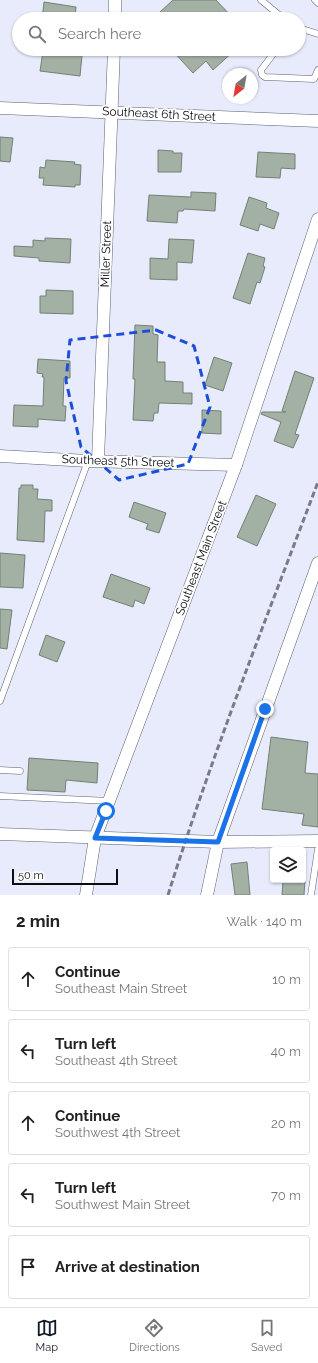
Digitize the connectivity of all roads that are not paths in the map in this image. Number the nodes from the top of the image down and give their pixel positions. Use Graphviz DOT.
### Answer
graph roads {
  1 [pos="115,0"];
  2 [pos="261,0"];
  3 [pos="315,0"];
  4 [pos="318,3"];
  5 [pos="115,12"];
  6 [pos="276,12"];
  7 [pos="306,30"];
  8 [pos="318,34"];
  9 [pos="114,56"];
  10 [pos="272,56"];
  11 [pos="318,70"];
  12 [pos="0,108"];
  13 [pos="112,112"];
  14 [pos="318,121"];
  15 [pos="318,220"];
  16 [pos="0,456"];
  17 [pos="93,460"];
  18 [pos="236,465"];
  19 [pos="318,563"];
  20 [pos="0,701"];
  21 [pos="0,770"];
  22 [pos="20,771"];
  23 [pos="0,796"];
  24 [pos="110,800"];
  25 [pos="0,834"];
  26 [pos="95,838"];
  27 [pos="318,841"];
  28 [pos="218,842"];
  29 [pos="318,849"];
  30 [pos="86,895"];
  31 [pos="207,895"];
  32 [pos="311,895"];
  1 -- 5 [label="street"];
  2 -- 6 [label="lane"];
  3 -- 4 [label="lane"];
  7 -- 8 [label="lane"];
  9 -- 13 [label="street, Miller Street"];
  10 -- 11 [label="lane"];
  12 -- 13 [label="street, Southeast 6th Street"];
  13 -- 14 [label="street, Southeast 6th Street"];
  13 -- 17 [label="street, Miller Street"];
  15 -- 18 [label="street, Southeast Main Street"];
  16 -- 17 [label="street, Southeast 5th Street"];
  17 -- 18 [label="street, Southeast 5th Street"];
  17 -- 20 [label="lane"];
  18 -- 24 [label="street, Southeast Main Street"];
  19 -- 28 [label="street"];
  21 -- 22 [label="lane"];
  23 -- 24 [label="lane"];
  24 -- 26 [label="street, Southeast Main Street"];
  25 -- 26 [label="street"];
  26 -- 28 [label="street"];
  26 -- 30 [label="street, Southeast Main Street"];
  27 -- 28 [label="street"];
  28 -- 31 [label="street"];
  29 -- 32 [label="lane"];
}
